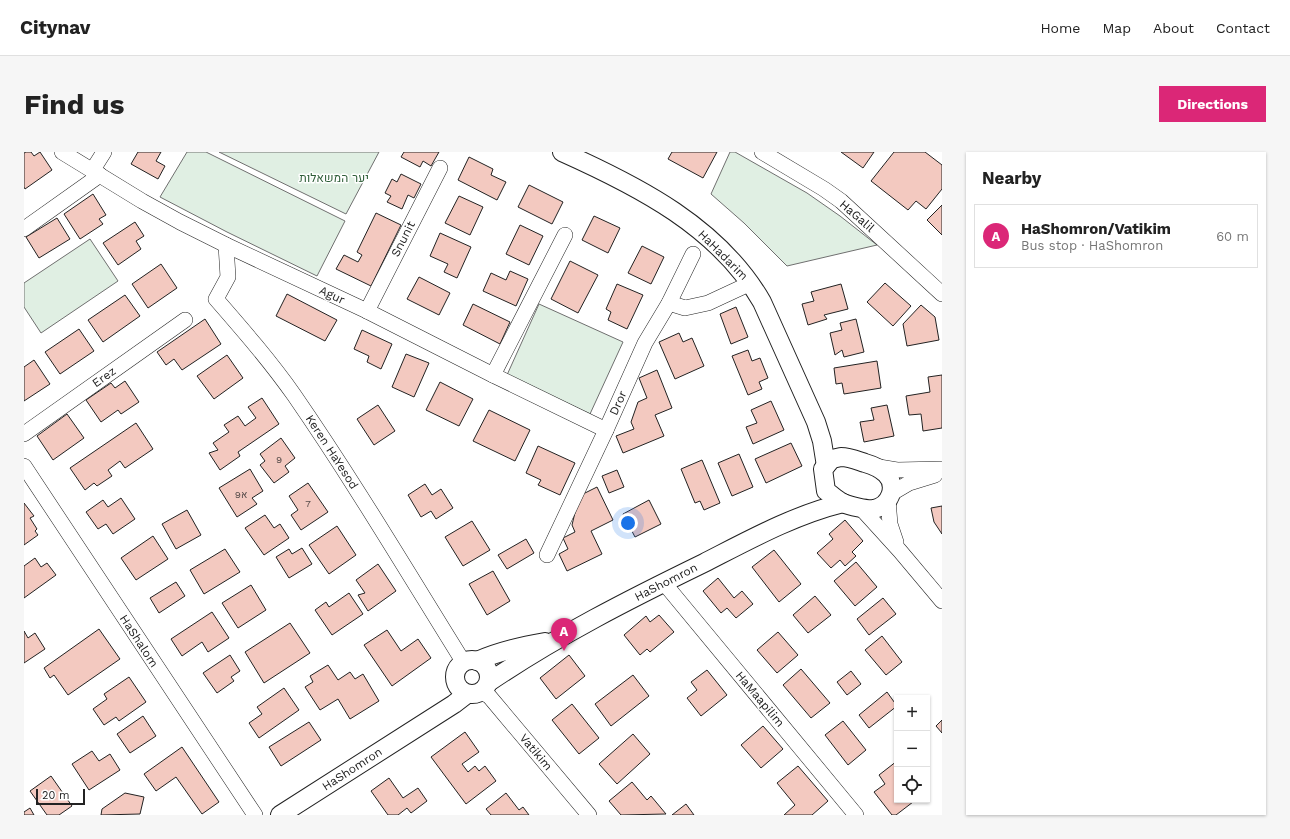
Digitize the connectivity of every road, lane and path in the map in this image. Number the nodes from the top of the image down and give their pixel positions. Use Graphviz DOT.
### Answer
graph roads {
  1 [pos="62,152"];
  2 [pos="104,152"];
  3 [pos="562,152"];
  4 [pos="762,152"];
  5 [pos="440,168"];
  6 [pos="96,173"];
  7 [pos="24,229"];
  8 [pos="565,235"];
  9 [pos="226,245"];
  10 [pos="693,254"];
  11 [pos="750,283"];
  12 [pos="942,294"];
  13 [pos="669,303"];
  14 [pos="367,311"];
  15 [pos="185,320"];
  16 [pos="493,375"];
  17 [pos="816,422"];
  18 [pos="606,430"];
  19 [pos="24,434"];
  20 [pos="852,458"];
  21 [pos="24,466"];
  22 [pos="826,466"];
  23 [pos="873,466"];
  24 [pos="942,469"];
  25 [pos="942,474"];
  26 [pos="826,490"];
  27 [pos="890,496"];
  28 [pos="843,503"];
  29 [pos="860,507"];
  30 [pos="779,526"];
  31 [pos="900,551"];
  32 [pos="548,555"];
  33 [pos="664,583"];
  34 [pos="942,601"];
  35 [pos="554,641"];
  36 [pos="470,662"];
  37 [pos="473,688"];
  38 [pos="255,815"];
  39 [pos="280,815"];
  40 [pos="589,815"];
  41 [pos="856,815"];
  1 -- 6 [label="street, Agur"];
  2 -- 6 [label="street"];
  3 -- 11 [label="street, HaHadarim"];
  4 -- 12 [label="street, HaGalil"];
  5 -- 14 [label="street, Snunit"];
  6 -- 7 [label="street"];
  6 -- 9 [label="street, Agur"];
  8 -- 16 [label="street"];
  9 -- 14 [label="street, Agur"];
  9 -- 36 [label="street, Keren HaYesod"];
  10 -- 13 [label="street, Dror"];
  11 -- 13 [label="street"];
  11 -- 17 [label="street, HaHadarim"];
  13 -- 18 [label="street, Dror"];
  14 -- 16 [label="street, Agur"];
  15 -- 19 [label="street, Erez"];
  16 -- 18 [label="street, Agur"];
  17 -- 20 [label="street, HaHadarim"];
  17 -- 22 [label="street, HaHadarim"];
  18 -- 32 [label="street, Dror"];
  20 -- 22 [label="street"];
  20 -- 23 [label="street"];
  21 -- 38 [label="street, HaShalom"];
  22 -- 26 [label="street"];
  23 -- 24 [label="street"];
  23 -- 27 [label="street"];
  25 -- 27 [label="street"];
  26 -- 28 [label="street"];
  26 -- 30 [label="street, HaShomron"];
  27 -- 29 [label="street"];
  27 -- 31 [label="street"];
  28 -- 29 [label="street"];
  28 -- 30 [label="street, HaShomron"];
  29 -- 31 [label="street"];
  30 -- 33 [label="street, HaShomron"];
  31 -- 34 [label="street"];
  33 -- 35 [label="street, HaShomron"];
  33 -- 41 [label="street, HaMaapilim"];
  35 -- 36 [label="street, HaShomron"];
  35 -- 37 [label="street, HaShomron"];
  36 -- 37 [label="street"];
  36 -- 37 [label="street"];
  37 -- 39 [label="street, HaShomron"];
  37 -- 40 [label="street, Vatikim"];
}
